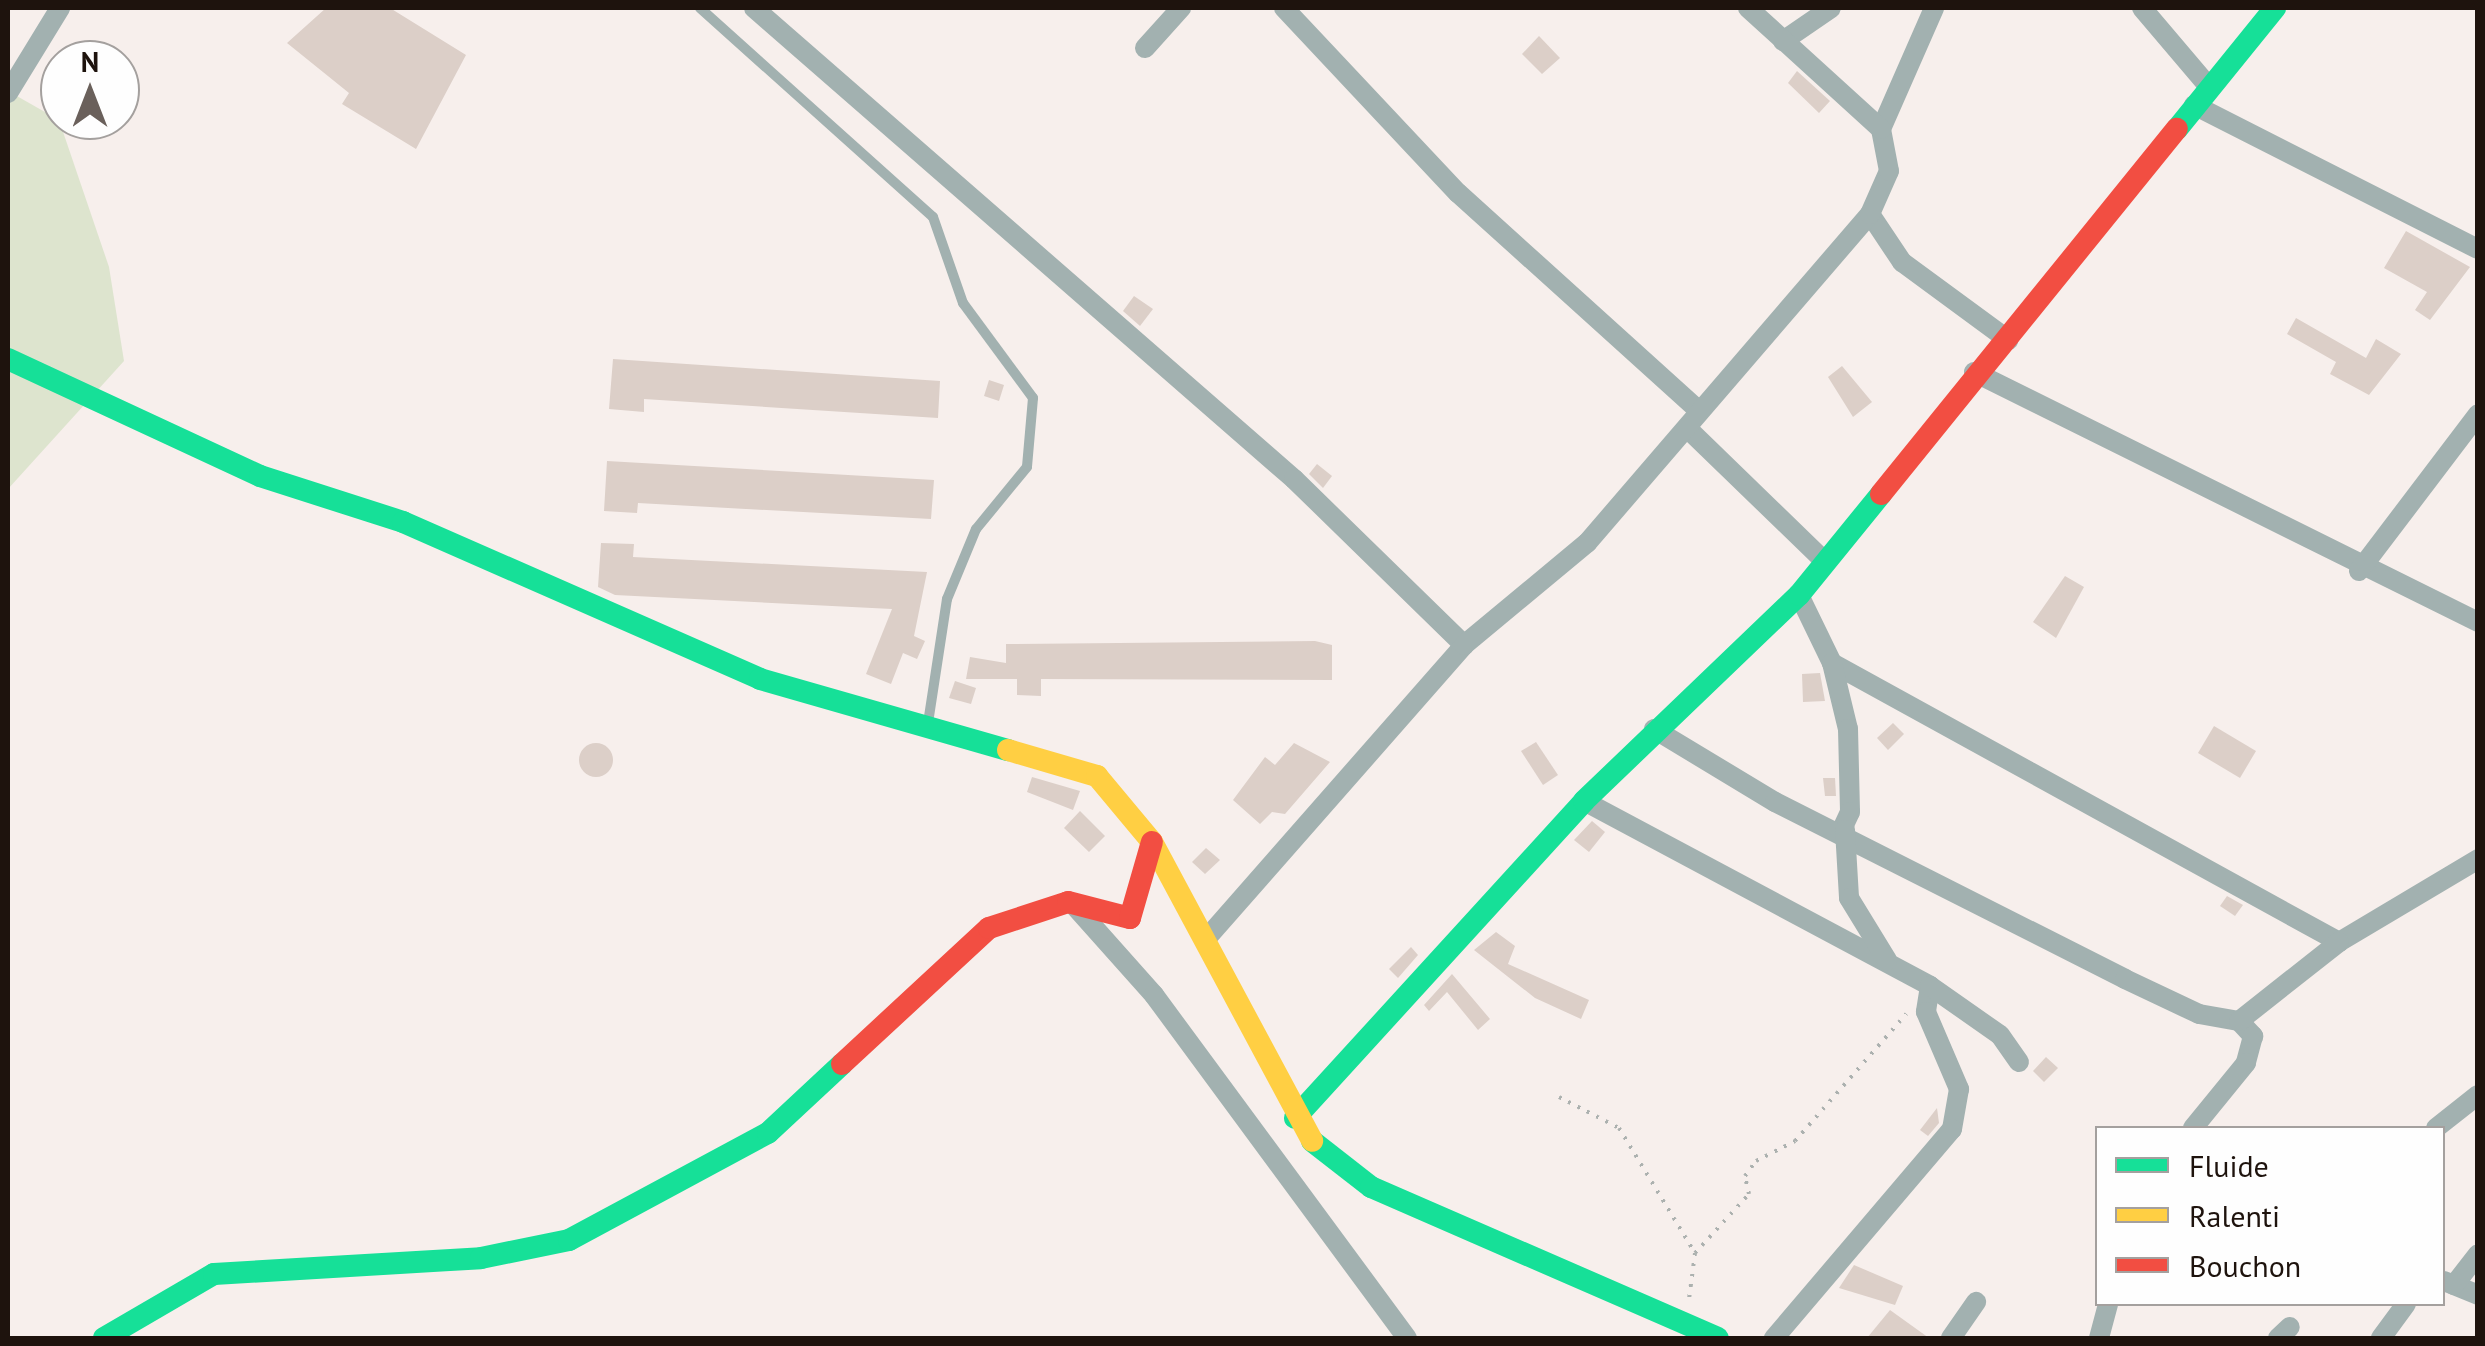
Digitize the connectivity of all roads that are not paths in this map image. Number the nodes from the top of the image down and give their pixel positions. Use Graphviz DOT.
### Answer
graph roads {
  1 [pos="60,8"];
  2 [pos="700,8"];
  3 [pos="754,8"];
  4 [pos="1181,8"];
  5 [pos="1284,8"];
  6 [pos="1748,8"];
  7 [pos="1831,8"];
  8 [pos="1934,8"];
  9 [pos="2142,8"];
  10 [pos="2275,8"];
  11 [pos="1783,40"];
  12 [pos="1145,48"];
  13 [pos="8,93"];
  14 [pos="2201,96"];
  15 [pos="1881,130"];
  16 [pos="1870,214"];
  17 [pos="2478,250"];
  18 [pos="2008,340"];
  19 [pos="8,359"];
  20 [pos="1974,372"];
  21 [pos="2478,414"];
  22 [pos="1693,419"];
  23 [pos="1821,558"];
  24 [pos="2359,570"];
  25 [pos="1799,595"];
  26 [pos="2478,622"];
  27 [pos="1464,645"];
  28 [pos="1832,662"];
  29 [pos="928,728"];
  30 [pos="1654,729"];
  31 [pos="1584,801"];
  32 [pos="1843,830"];
  33 [pos="1152,842"];
  34 [pos="2478,859"];
  35 [pos="1073,904"];
  36 [pos="1206,939"];
  37 [pos="2339,942"];
  38 [pos="1887,960"];
  39 [pos="1930,986"];
  40 [pos="2239,1021"];
  41 [pos="2019,1062"];
  42 [pos="2478,1095"];
  43 [pos="1295,1118"];
  44 [pos="2195,1126"];
  45 [pos="2439,1126"];
  46 [pos="2478,1254"];
  47 [pos="2448,1283"];
  48 [pos="2478,1296"];
  49 [pos="1976,1302"];
  50 [pos="2107,1306"];
  51 [pos="2405,1306"];
  52 [pos="1702,1334"];
  53 [pos="104,1338"];
  54 [pos="1406,1338"];
  55 [pos="1774,1338"];
  56 [pos="1951,1338"];
  57 [pos="2099,1338"];
  58 [pos="2381,1338"];
  1 -- 13 [label="street"];
  2 -- 29 [label="lane"];
  3 -- 27 [label="street"];
  4 -- 12 [label="street"];
  5 -- 22 [label="street"];
  6 -- 11 [label="street"];
  7 -- 11 [label="street"];
  8 -- 15 [label="street"];
  9 -- 14 [label="street"];
  10 -- 14 [label="street"];
  11 -- 15 [label="street"];
  14 -- 17 [label="street"];
  14 -- 18 [label="street"];
  15 -- 16 [label="street"];
  16 -- 18 [label="street"];
  16 -- 22 [label="street"];
  18 -- 20 [label="street"];
  19 -- 29 [label="street"];
  20 -- 23 [label="street"];
  20 -- 24 [label="street"];
  21 -- 24 [label="street"];
  22 -- 23 [label="street"];
  22 -- 27 [label="street"];
  23 -- 25 [label="street"];
  24 -- 26 [label="street"];
  25 -- 28 [label="street"];
  25 -- 30 [label="street"];
  27 -- 36 [label="street"];
  28 -- 32 [label="street"];
  28 -- 37 [label="street"];
  29 -- 33 [label="street"];
  30 -- 31 [label="street"];
  30 -- 32 [label="street"];
  31 -- 38 [label="street"];
  31 -- 43 [label="street"];
  32 -- 38 [label="street"];
  32 -- 40 [label="street"];
  33 -- 35 [label="street"];
  33 -- 36 [label="street"];
  34 -- 37 [label="street"];
  35 -- 53 [label="street"];
  35 -- 54 [label="street"];
  36 -- 43 [label="street"];
  37 -- 40 [label="street"];
  38 -- 39 [label="street"];
  39 -- 41 [label="street"];
  39 -- 55 [label="street"];
  40 -- 44 [label="street"];
  42 -- 45 [label="street"];
  43 -- 52 [label="street"];
  46 -- 47 [label="street"];
  47 -- 48 [label="street"];
  49 -- 56 [label="street"];
  50 -- 57 [label="street"];
  51 -- 58 [label="street"];
}
